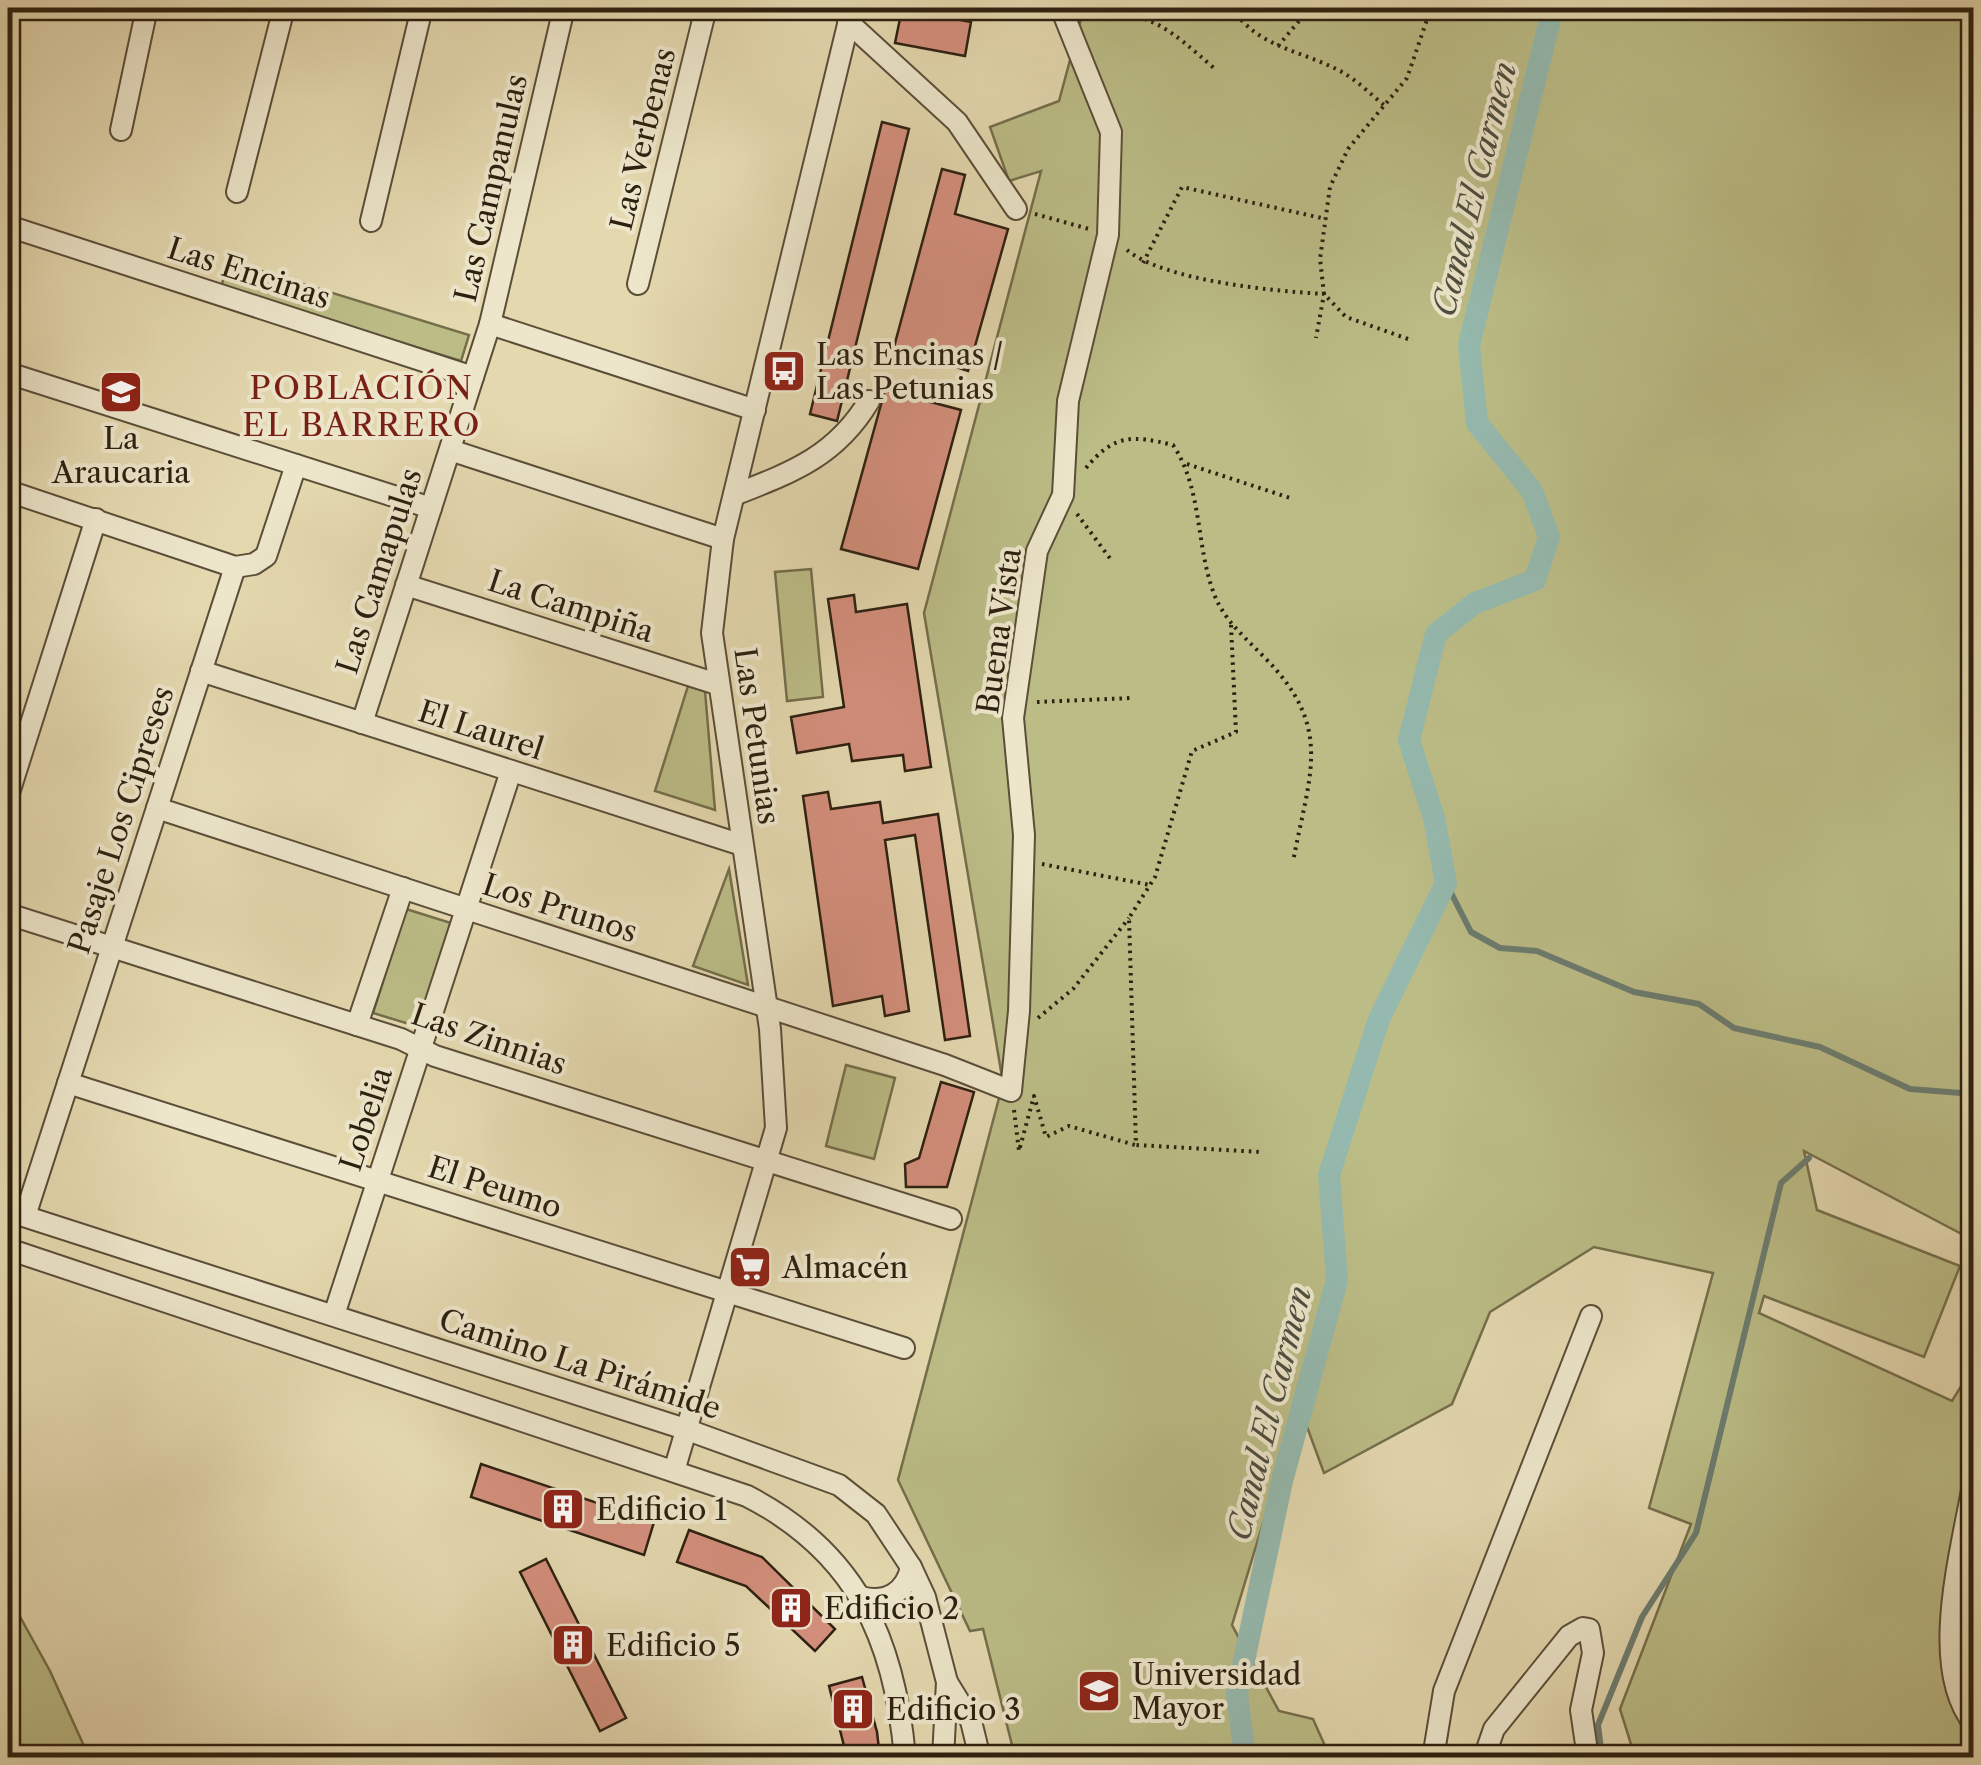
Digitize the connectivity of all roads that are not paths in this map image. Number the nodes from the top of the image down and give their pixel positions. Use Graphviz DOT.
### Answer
graph roads {
  1 [pos="147,8"];
  2 [pos="284,8"];
  3 [pos="422,8"];
  4 [pos="564,8"];
  5 [pos="706,8"];
  6 [pos="1063,12"];
  7 [pos="850,15"];
  8 [pos="121,130"];
  9 [pos="237,192"];
  10 [pos="1016,209"];
  11 [pos="371,221"];
  12 [pos="8,226"];
  13 [pos="638,284"];
  14 [pos="490,324"];
  15 [pos="8,373"];
  16 [pos="473,377"];
  17 [pos="869,400"];
  18 [pos="755,410"];
  19 [pos="450,450"];
  20 [pos="296,465"];
  21 [pos="8,491"];
  22 [pos="734,495"];
  23 [pos="431,508"];
  24 [pos="96,519"];
  25 [pos="723,539"];
  26 [pos="235,567"];
  27 [pos="406,586"];
  28 [pos="201,671"];
  29 [pos="718,684"];
  30 [pos="362,723"];
  31 [pos="511,771"];
  32 [pos="8,796"];
  33 [pos="157,808"];
  34 [pos="742,845"];
  35 [pos="402,888"];
  36 [pos="466,908"];
  37 [pos="8,914"];
  38 [pos="112,947"];
  39 [pos="764,1006"];
  40 [pos="357,1025"];
  41 [pos="420,1049"];
  42 [pos="68,1083"];
  43 [pos="1011,1091"];
  44 [pos="769,1161"];
  45 [pos="377,1181"];
  46 [pos="16,1213"];
  47 [pos="951,1219"];
  48 [pos="8,1249"];
  49 [pos="728,1293"];
  50 [pos="334,1315"];
  51 [pos="1591,1316"];
  52 [pos="904,1348"];
  53 [pos="685,1428"];
  54 [pos="674,1472"];
  55 [pos="1974,1478"];
  56 [pos="911,1566"];
  57 [pos="861,1597"];
  58 [pos="947,1682"];
  59 [pos="1974,1724"];
  60 [pos="905,1758"];
  61 [pos="943,1758"];
  62 [pos="980,1758"];
  63 [pos="1432,1758"];
  64 [pos="1484,1758"];
  65 [pos="1588,1758"];
  1 -- 8 [label="street"];
  2 -- 9 [label="street"];
  3 -- 11 [label="street"];
  4 -- 14 [label="street, Las Campanulas"];
  5 -- 13 [label="street, Las Verbenas"];
  6 -- 43 [label="street, Buena Vista"];
  7 -- 10 [label="street"];
  7 -- 18 [label="street, Las Petunias"];
  12 -- 16 [label="street, Las Encinas"];
  14 -- 16 [label="street, Las Camapulas"];
  14 -- 18 [label="street"];
  15 -- 20 [label="street"];
  16 -- 19 [label="street, Las Camapulas"];
  17 -- 22 [label="street"];
  18 -- 22 [label="street, Las Petunias"];
  19 -- 23 [label="street, Las Camapulas"];
  19 -- 25 [label="street"];
  20 -- 23 [label="street"];
  20 -- 26 [label="street"];
  21 -- 24 [label="street"];
  22 -- 25 [label="street, Las Petunias"];
  23 -- 27 [label="street, Las Camapulas"];
  24 -- 26 [label="street"];
  24 -- 32 [label="street"];
  25 -- 29 [label="street, Las Petunias"];
  26 -- 28 [label="street, Pasaje Los Cipreses"];
  27 -- 29 [label="street, La Campiña"];
  27 -- 30 [label="street, Las Camapulas"];
  28 -- 30 [label="street, El Laurel"];
  28 -- 33 [label="street, Pasaje Los Cipreses"];
  29 -- 34 [label="street, Las Petunias"];
  30 -- 31 [label="street, El Laurel"];
  31 -- 34 [label="street, El Laurel"];
  31 -- 36 [label="street, Lobelia"];
  33 -- 35 [label="street, Los Prunos"];
  33 -- 38 [label="street, Pasaje Los Cipreses"];
  34 -- 39 [label="street, Las Petunias"];
  35 -- 36 [label="street, Los Prunos"];
  35 -- 40 [label="street, Lobelia"];
  36 -- 39 [label="street, Los Prunos"];
  36 -- 41 [label="street, Lobelia"];
  37 -- 38 [label="street, Las Zinnias"];
  38 -- 40 [label="street, Las Zinnias"];
  38 -- 42 [label="street, Pasaje Los Cipreses"];
  39 -- 43 [label="street, Los Prunos"];
  39 -- 44 [label="street, Las Petunias"];
  40 -- 41 [label="street, Las Zinnias"];
  41 -- 44 [label="street, Las Zinnias"];
  41 -- 45 [label="street, Lobelia"];
  42 -- 45 [label="street, El Peumo"];
  42 -- 46 [label="street, Pasaje Los Cipreses"];
  44 -- 47 [label="street, Las Zinnias"];
  44 -- 49 [label="street, Las Petunias"];
  45 -- 49 [label="street, El Peumo"];
  45 -- 50 [label="street, Lobelia"];
  46 -- 50 [label="street, Camino La Pirámide"];
  48 -- 54 [label="street"];
  49 -- 52 [label="street, El Peumo"];
  49 -- 53 [label="street, Las Petunias"];
  50 -- 53 [label="street, Camino La Pirámide"];
  51 -- 63 [label="street"];
  53 -- 54 [label="street, Las Petunias"];
  53 -- 56 [label="street, Camino La Pirámide"];
  54 -- 57 [label="street"];
  55 -- 59 [label="street"];
  56 -- 57 [label="street"];
  56 -- 58 [label="street, Camino La Pirámide"];
  57 -- 60 [label="street"];
  58 -- 61 [label="street, Camino La Pirámide"];
  58 -- 62 [label="street"];
  64 -- 65 [label="street"];
}
